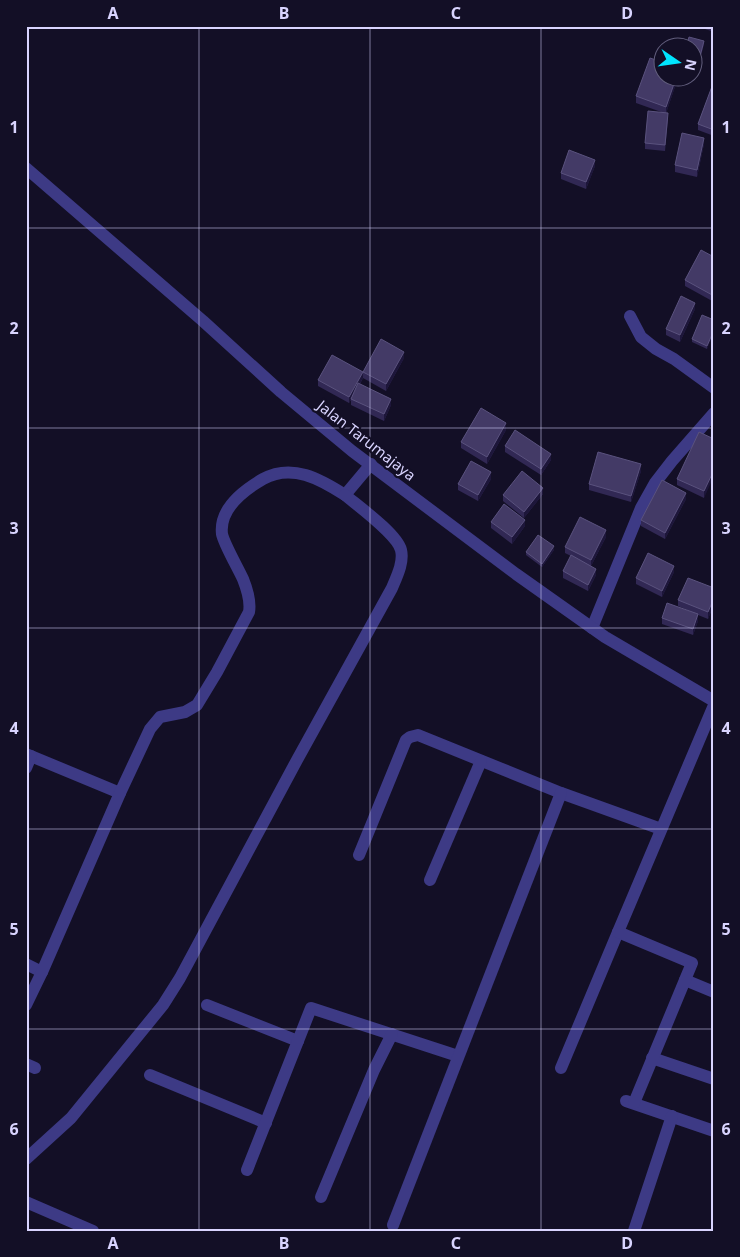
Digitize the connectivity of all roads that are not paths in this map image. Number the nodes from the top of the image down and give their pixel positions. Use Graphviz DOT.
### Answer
graph roads {
  1 [pos="26,168"];
  2 [pos="630,316"];
  3 [pos="714,388"];
  4 [pos="714,413"];
  5 [pos="371,464"];
  6 [pos="345,495"];
  7 [pos="592,628"];
  8 [pos="714,701"];
  9 [pos="714,705"];
  10 [pos="28,759"];
  11 [pos="481,761"];
  12 [pos="120,793"];
  13 [pos="562,793"];
  14 [pos="661,829"];
  15 [pos="359,855"];
  16 [pos="430,880"];
  17 [pos="618,932"];
  18 [pos="26,964"];
  19 [pos="42,972"];
  20 [pos="685,980"];
  21 [pos="714,992"];
  22 [pos="26,1005"];
  23 [pos="207,1005"];
  24 [pos="392,1034"];
  25 [pos="298,1041"];
  26 [pos="458,1056"];
  27 [pos="652,1058"];
  28 [pos="561,1068"];
  29 [pos="150,1074"];
  30 [pos="714,1079"];
  31 [pos="672,1116"];
  32 [pos="266,1123"];
  33 [pos="714,1131"];
  34 [pos="26,1159"];
  35 [pos="248,1170"];
  36 [pos="321,1197"];
  37 [pos="26,1202"];
  38 [pos="393,1225"];
  39 [pos="93,1231"];
  40 [pos="634,1231"];
  1 -- 5 [label="street, Jalan Tarumajaya"];
  2 -- 3 [label="street"];
  4 -- 7 [label="street"];
  5 -- 6 [label="street"];
  5 -- 7 [label="street, Jalan Tarumajaya"];
  6 -- 12 [label="street"];
  6 -- 34 [label="street"];
  7 -- 8 [label="street, Jalan Tarumajaya"];
  9 -- 14 [label="street"];
  10 -- 12 [label="street"];
  11 -- 13 [label="street"];
  11 -- 15 [label="street"];
  11 -- 16 [label="street"];
  12 -- 19 [label="street"];
  13 -- 14 [label="street"];
  13 -- 26 [label="street"];
  14 -- 17 [label="street"];
  17 -- 20 [label="street"];
  17 -- 28 [label="street"];
  18 -- 19 [label="street"];
  19 -- 22 [label="street"];
  20 -- 21 [label="street"];
  20 -- 27 [label="street"];
  23 -- 25 [label="street"];
  24 -- 25 [label="street"];
  24 -- 26 [label="street"];
  24 -- 36 [label="street"];
  25 -- 32 [label="street"];
  26 -- 38 [label="street"];
  27 -- 30 [label="street"];
  27 -- 31 [label="street"];
  29 -- 32 [label="street"];
  31 -- 33 [label="street"];
  31 -- 40 [label="street"];
  32 -- 35 [label="street"];
  37 -- 39 [label="street"];
}
